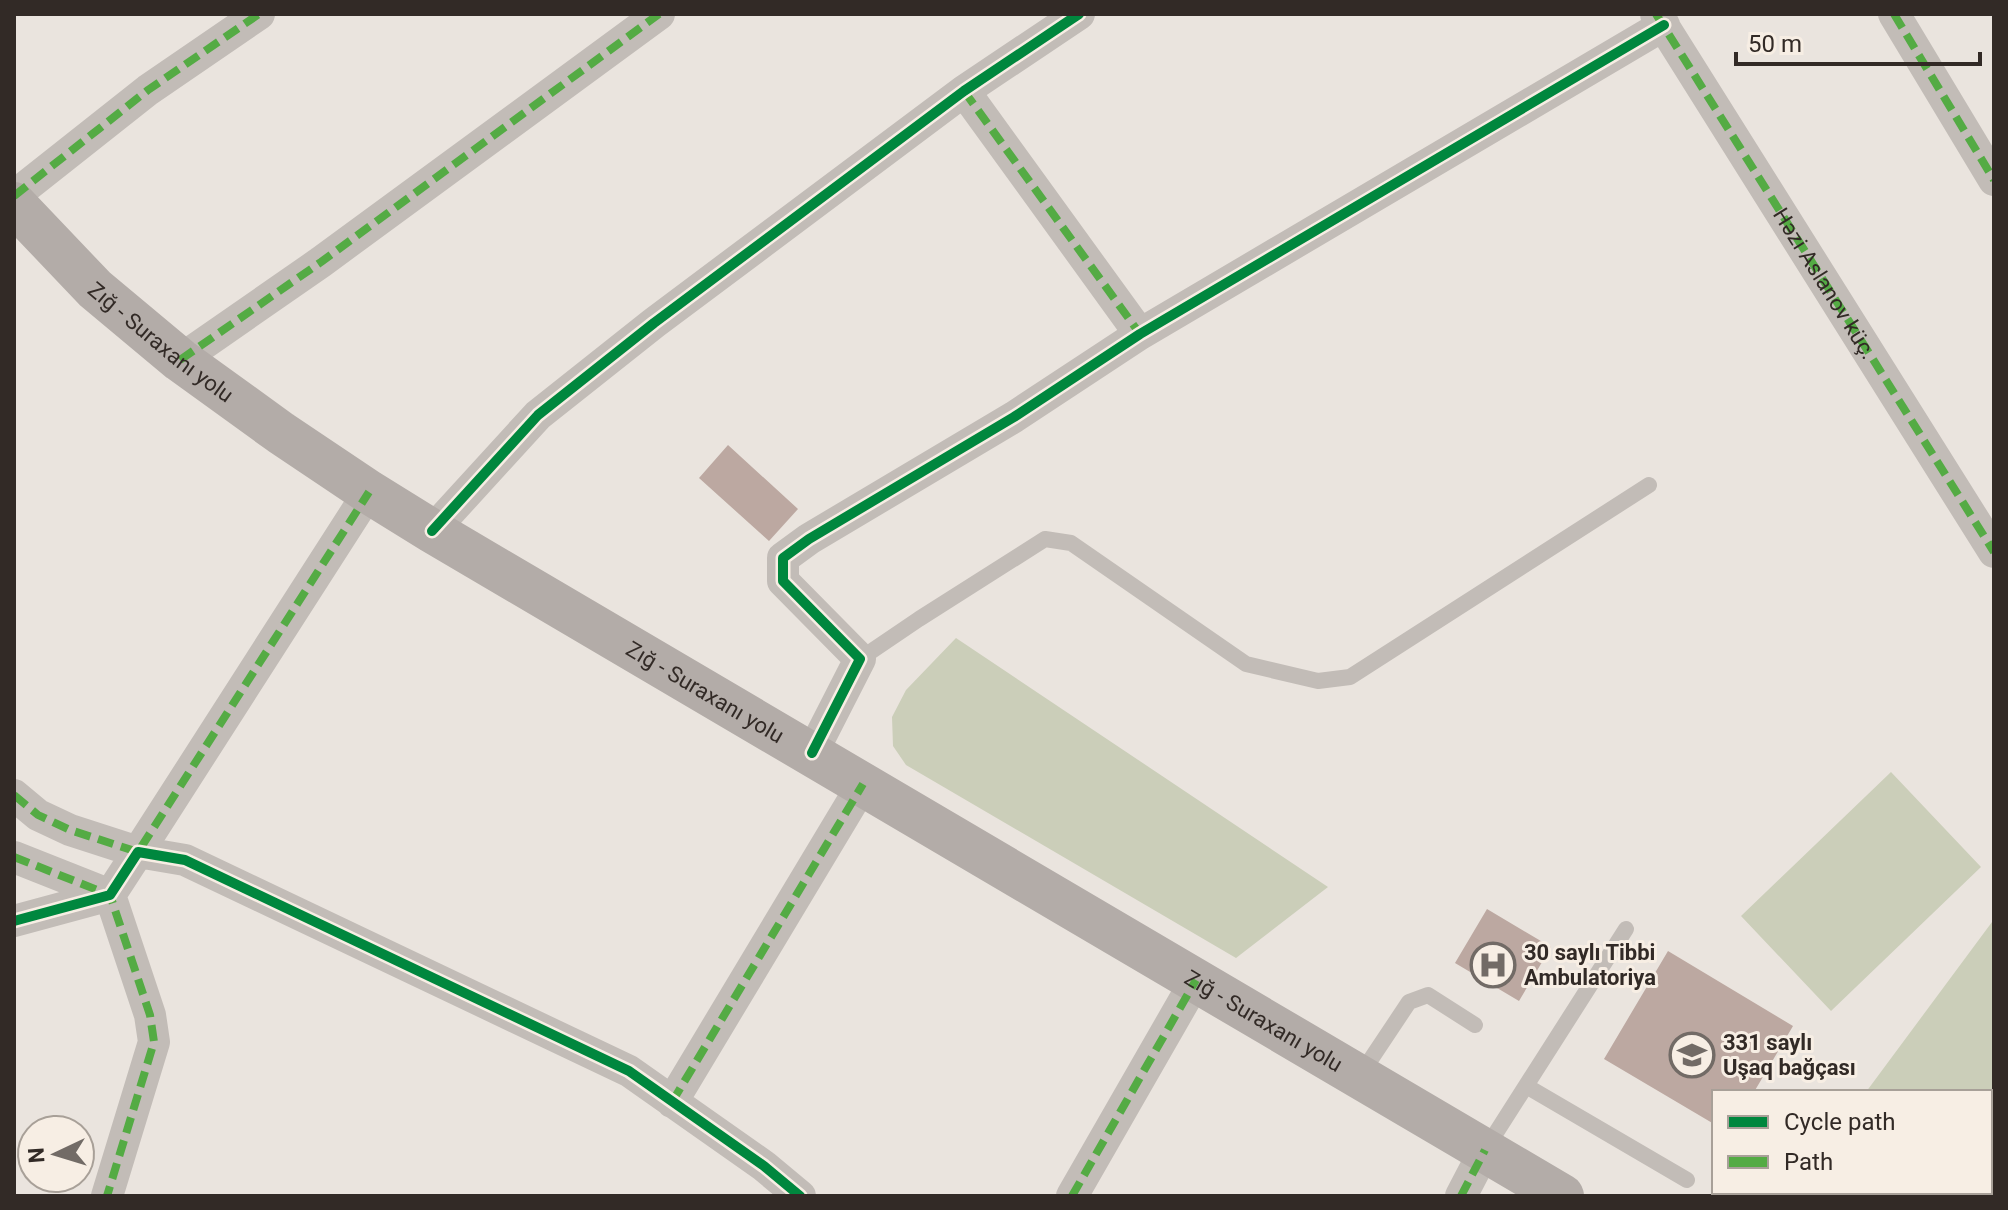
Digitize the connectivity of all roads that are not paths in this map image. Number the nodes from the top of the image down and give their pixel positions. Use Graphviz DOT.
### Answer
graph roads {
  1 [pos="259,14"];
  2 [pos="659,14"];
  3 [pos="1079,14"];
  4 [pos="1894,14"];
  5 [pos="1660,19"];
  6 [pos="964,91"];
  7 [pos="1994,180"];
  8 [pos="14,196"];
  9 [pos="14,204"];
  10 [pos="1140,334"];
  11 [pos="180,360"];
  12 [pos="1649,485"];
  13 [pos="369,492"];
  14 [pos="432,531"];
  15 [pos="1994,552"];
  16 [pos="860,659"];
  17 [pos="812,753"];
  18 [pos="863,784"];
  19 [pos="14,795"];
  20 [pos="138,852"];
  21 [pos="14,857"];
  22 [pos="110,895"];
  23 [pos="14,921"];
  24 [pos="1626,929"];
  25 [pos="1196,980"];
  26 [pos="1475,1025"];
  27 [pos="1360,1076"];
  28 [pos="1526,1086"];
  29 [pos="672,1102"];
  30 [pos="1485,1150"];
  31 [pos="1687,1180"];
  32 [pos="107,1196"];
  33 [pos="800,1196"];
  34 [pos="1072,1196"];
  35 [pos="1461,1196"];
  36 [pos="1562,1196"];
  1 -- 8 [label="street"];
  2 -- 11 [label="street"];
  3 -- 6 [label="street"];
  4 -- 7 [label="street"];
  5 -- 10 [label="street"];
  5 -- 15 [label="street, Həzi Aslanov küç."];
  6 -- 10 [label="street"];
  6 -- 14 [label="street"];
  9 -- 11 [label="main road, Zığ - Suraxanı yolu"];
  10 -- 16 [label="street"];
  11 -- 13 [label="main road, Zığ - Suraxanı yolu"];
  12 -- 16 [label="lane"];
  13 -- 14 [label="main road, Zığ - Suraxanı yolu"];
  13 -- 20 [label="street"];
  14 -- 17 [label="main road, Zığ - Suraxanı yolu"];
  16 -- 17 [label="street"];
  17 -- 18 [label="main road, Zığ - Suraxanı yolu"];
  18 -- 25 [label="main road, Zığ - Suraxanı yolu"];
  18 -- 29 [label="street"];
  19 -- 20 [label="street"];
  20 -- 22 [label="street"];
  20 -- 29 [label="street"];
  21 -- 22 [label="street"];
  22 -- 23 [label="street"];
  22 -- 32 [label="street"];
  24 -- 28 [label="lane"];
  25 -- 27 [label="main road, Zığ - Suraxanı yolu"];
  25 -- 34 [label="street"];
  26 -- 27 [label="lane"];
  27 -- 30 [label="main road, Zığ - Suraxanı yolu"];
  28 -- 30 [label="lane"];
  28 -- 31 [label="lane"];
  29 -- 33 [label="street"];
  30 -- 35 [label="street"];
  30 -- 36 [label="main road, Zığ - Suraxanı yolu"];
}
